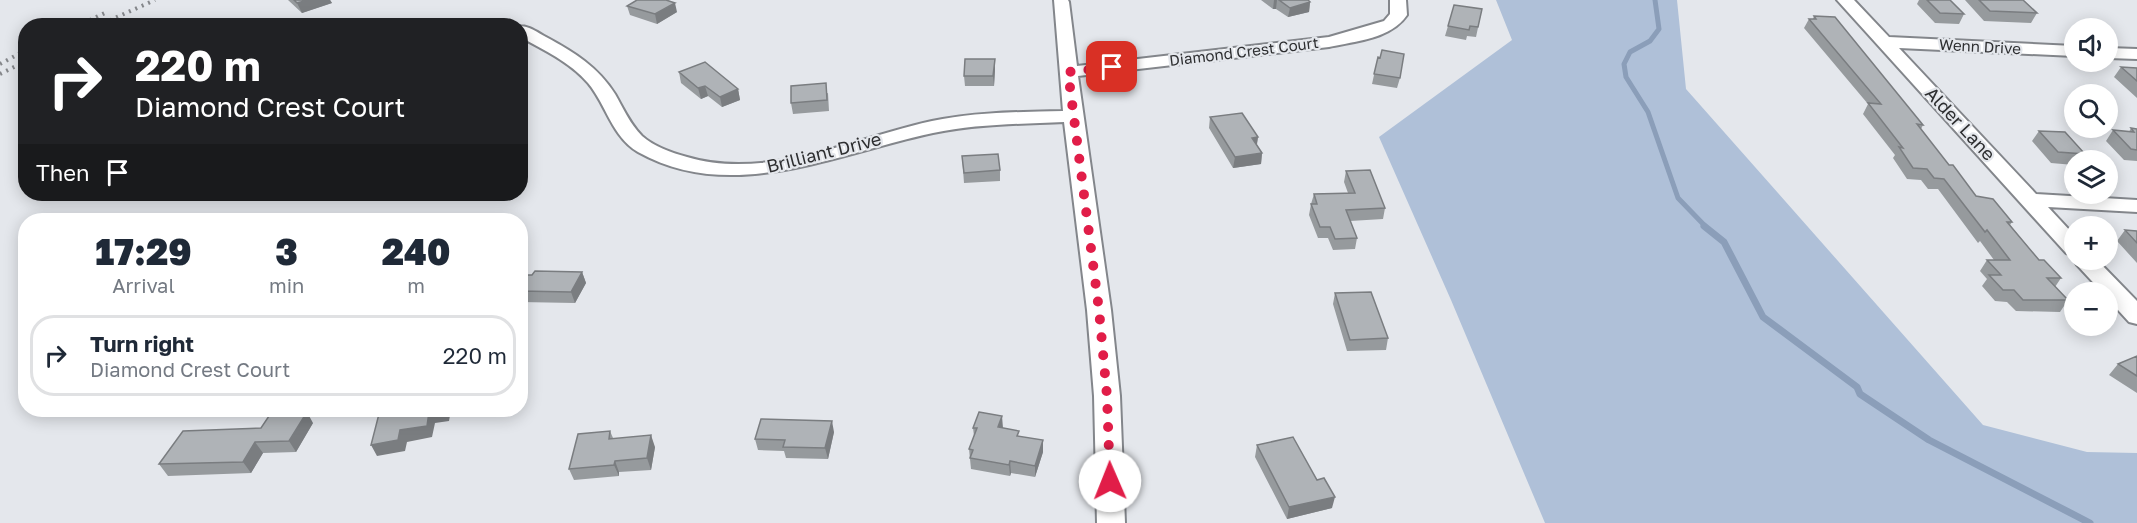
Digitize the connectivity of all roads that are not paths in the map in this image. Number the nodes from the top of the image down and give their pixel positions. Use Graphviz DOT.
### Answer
graph roads {
  1 [pos="1398,0"];
  2 [pos="1845,0"];
  3 [pos="1060,2"];
  4 [pos="528,34"];
  5 [pos="1885,42"];
  6 [pos="2064,51"];
  7 [pos="2118,53"];
  8 [pos="2137,54"];
  9 [pos="1068,72"];
  10 [pos="1073,116"];
  11 [pos="2030,200"];
  12 [pos="2137,206"];
  13 [pos="2064,237"];
  14 [pos="2094,270"];
  15 [pos="2137,316"];
  16 [pos="1111,523"];
  1 -- 9 [label="street, Diamond Crest Court"];
  2 -- 5 [label="street, Alder Lane"];
  3 -- 9 [label="street"];
  4 -- 10 [label="street, Brilliant Drive"];
  5 -- 6 [label="street, Wenn Drive"];
  5 -- 11 [label="street, Alder Lane"];
  7 -- 8 [label="street"];
  9 -- 10 [label="street"];
  10 -- 16 [label="street"];
  11 -- 12 [label="street"];
  11 -- 13 [label="street, Alder Lane"];
  14 -- 15 [label="street"];
}
